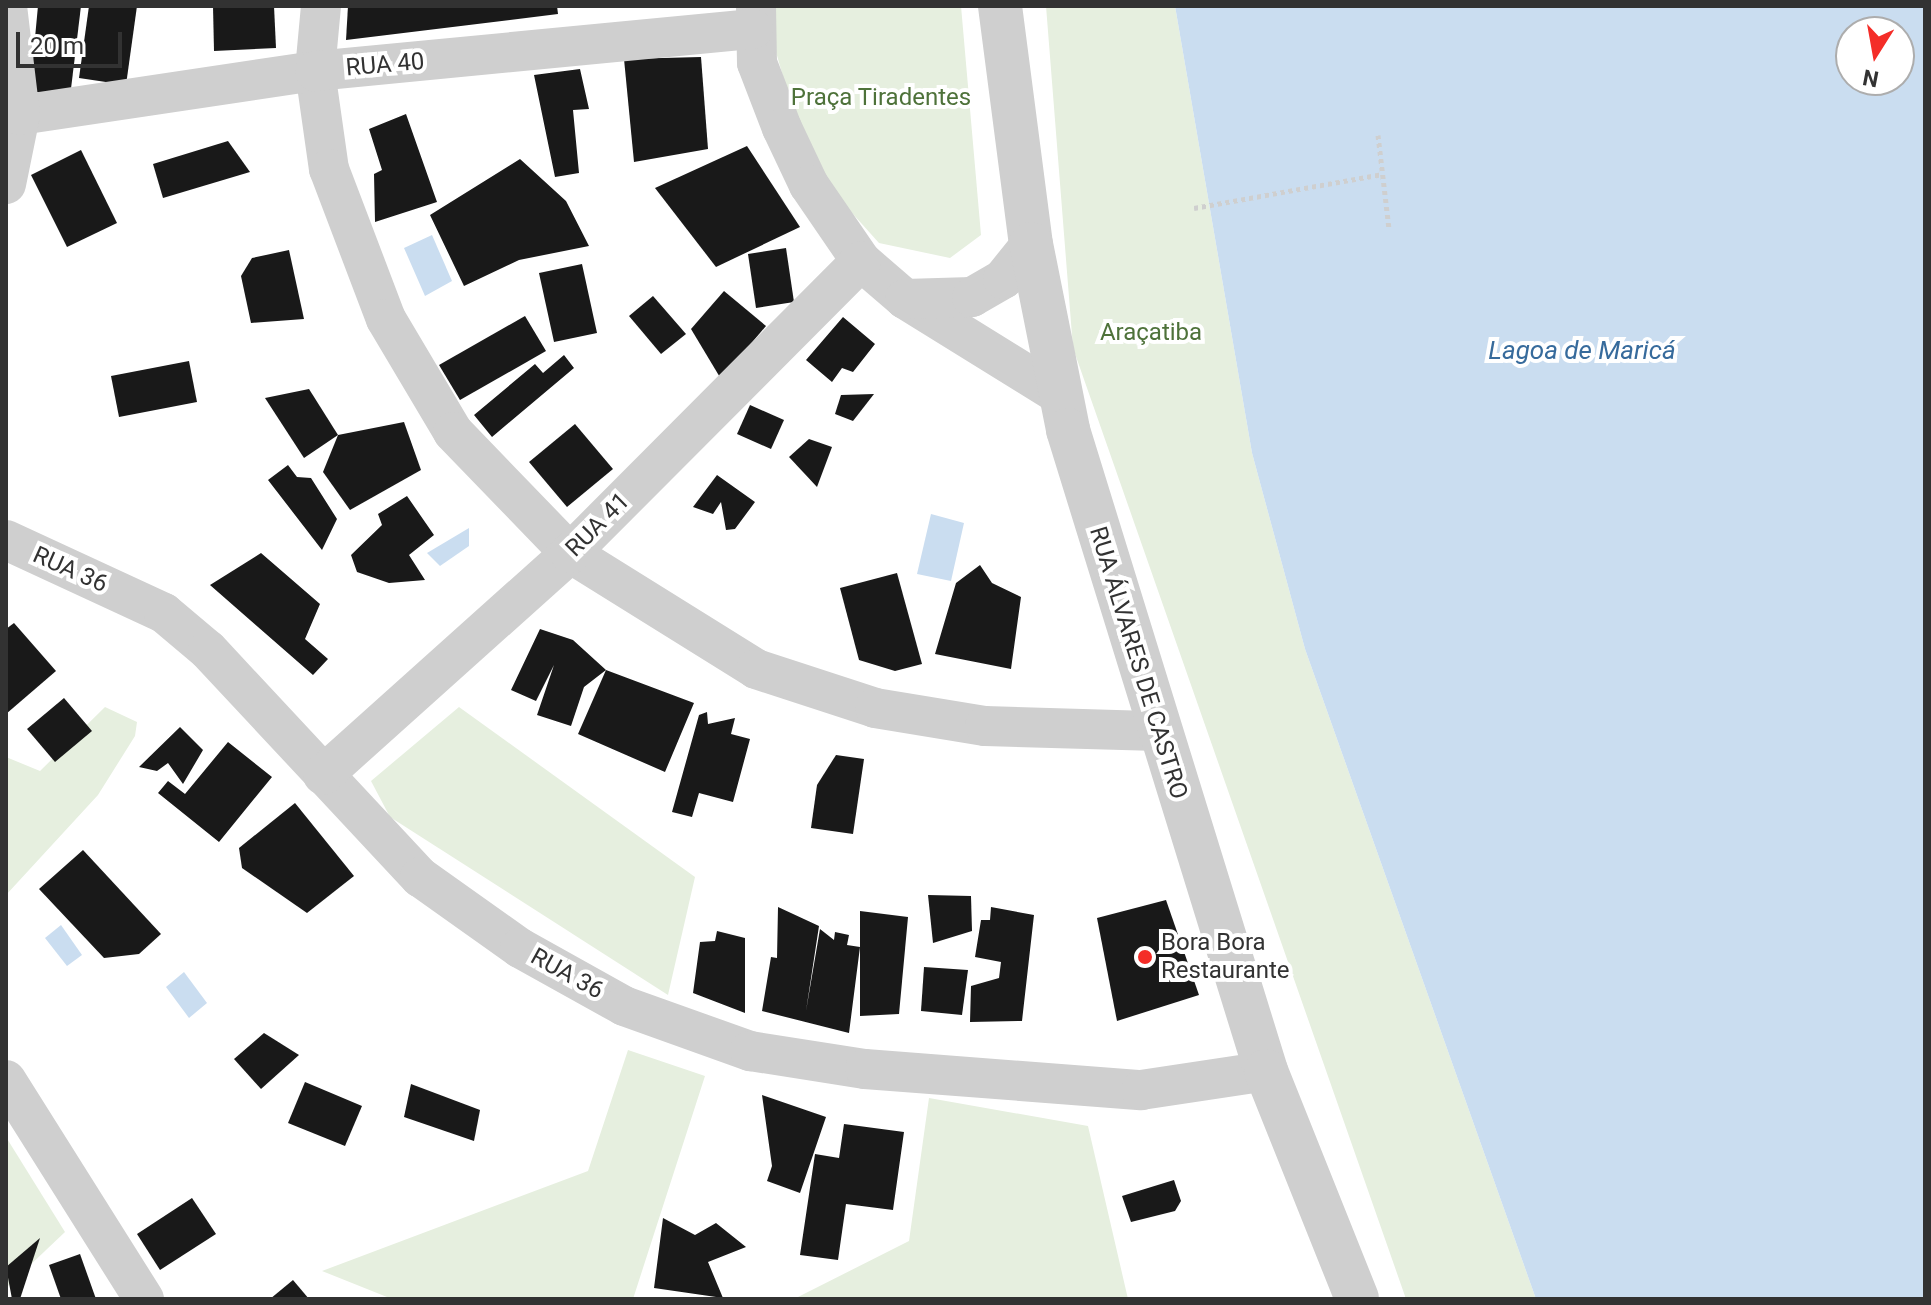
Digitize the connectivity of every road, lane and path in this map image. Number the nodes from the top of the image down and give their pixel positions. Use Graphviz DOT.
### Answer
graph roads {
  1 [pos="7,6"];
  2 [pos="321,6"];
  3 [pos="1000,6"];
  4 [pos="754,18"];
  5 [pos="315,71"];
  6 [pos="20,115"];
  7 [pos="1378,135"];
  8 [pos="1383,174"];
  9 [pos="6,184"];
  10 [pos="1194,208"];
  11 [pos="1389,228"];
  12 [pos="1031,244"];
  13 [pos="861,261"];
  14 [pos="905,299"];
  15 [pos="1058,394"];
  16 [pos="6,540"];
  17 [pos="570,553"];
  18 [pos="1158,731"];
  19 [pos="323,775"];
  20 [pos="1266,1071"];
  21 [pos="6,1080"];
  22 [pos="144,1299"];
  23 [pos="1357,1299"];
  1 -- 6 [label="street"];
  2 -- 5 [label="street"];
  3 -- 12 [label="street, RUA ÁLVARES DE CASTRO"];
  4 -- 5 [label="street, RUA 40"];
  4 -- 13 [label="street"];
  5 -- 6 [label="street, RUA 40"];
  5 -- 17 [label="street"];
  6 -- 9 [label="street"];
  7 -- 8 [label="path"];
  8 -- 10 [label="path"];
  8 -- 11 [label="path"];
  12 -- 14 [label="street"];
  12 -- 15 [label="street, RUA ÁLVARES DE CASTRO"];
  13 -- 14 [label="street"];
  13 -- 17 [label="street, RUA 41"];
  14 -- 15 [label="street"];
  15 -- 18 [label="street, RUA ÁLVARES DE CASTRO"];
  16 -- 19 [label="street, RUA 36"];
  17 -- 18 [label="street"];
  17 -- 19 [label="street, RUA 41"];
  18 -- 20 [label="street, RUA ÁLVARES DE CASTRO"];
  19 -- 20 [label="street, RUA 36"];
  20 -- 23 [label="street, RUA ÁLVARES DE CASTRO"];
  21 -- 22 [label="street"];
}
